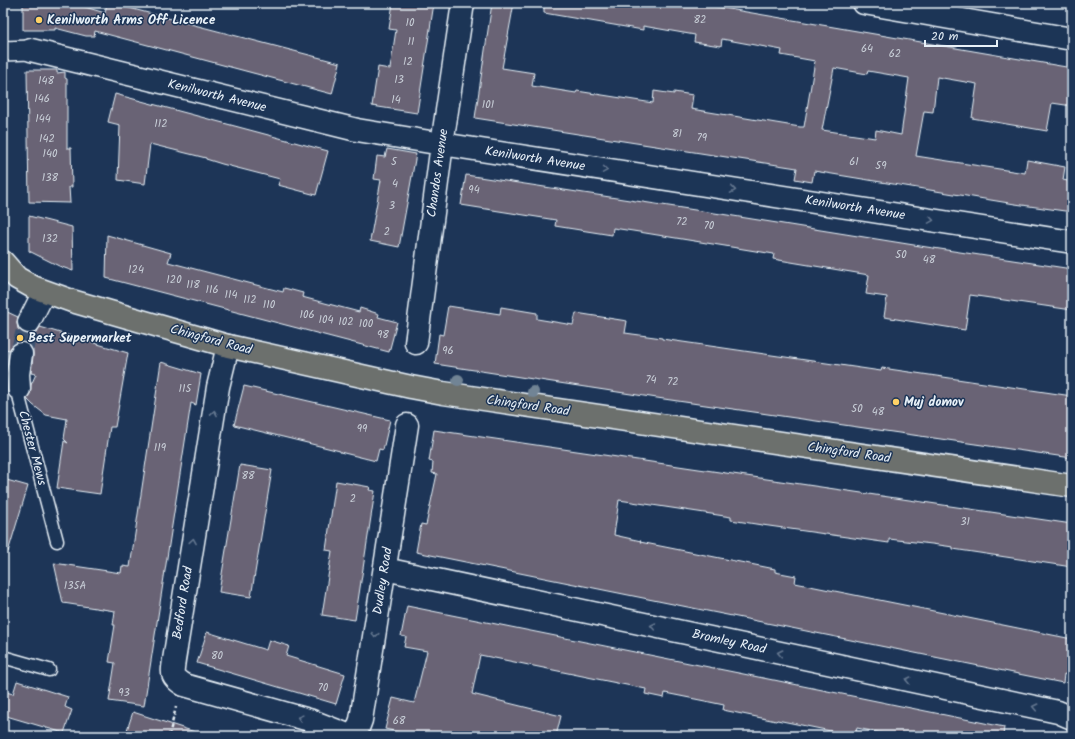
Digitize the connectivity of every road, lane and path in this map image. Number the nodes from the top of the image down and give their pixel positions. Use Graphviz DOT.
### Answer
graph roads {
  1 [pos="463,3"];
  2 [pos="864,3"];
  3 [pos="1072,39"];
  4 [pos="3,50"];
  5 [pos="31,50"];
  6 [pos="442,144"];
  7 [pos="1072,242"];
  8 [pos="3,262"];
  9 [pos="44,292"];
  10 [pos="29,322"];
  11 [pos="416,343"];
  12 [pos="228,346"];
  13 [pos="21,354"];
  14 [pos="19,389"];
  15 [pos="406,425"];
  16 [pos="1072,486"];
  17 [pos="57,541"];
  18 [pos="385,569"];
  19 [pos="3,657"];
  20 [pos="49,670"];
  21 [pos="184,685"];
  22 [pos="1072,718"];
  23 [pos="169,736"];
  24 [pos="350,736"];
  25 [pos="355,736"];
  1 -- 6 [label="street, Chandos Avenue"];
  2 -- 3 [label="street"];
  4 -- 5 [label="street, Kenilworth Avenue"];
  5 -- 6 [label="street, Kenilworth Avenue"];
  6 -- 7 [label="street, Kenilworth Avenue, one-way"];
  6 -- 11 [label="street, Chandos Avenue"];
  8 -- 9 [label="main road, Chingford Road"];
  9 -- 10 [label="street"];
  9 -- 12 [label="main road, Chingford Road"];
  12 -- 16 [label="main road, Chingford Road"];
  21 -- 12 [label="street, Bedford Road, one-way"];
  13 -- 14 [label="street, Chester Mews"];
  14 -- 17 [label="lane, Chester Mews"];
  15 -- 18 [label="street, Dudley Road"];
  22 -- 18 [label="street, Bromley Road, one-way"];
  18 -- 25 [label="street, Dudley Road, one-way"];
  19 -- 20 [label="lane"];
  21 -- 23 [label="path"];
  24 -- 21 [label="street, one-way"];
}
